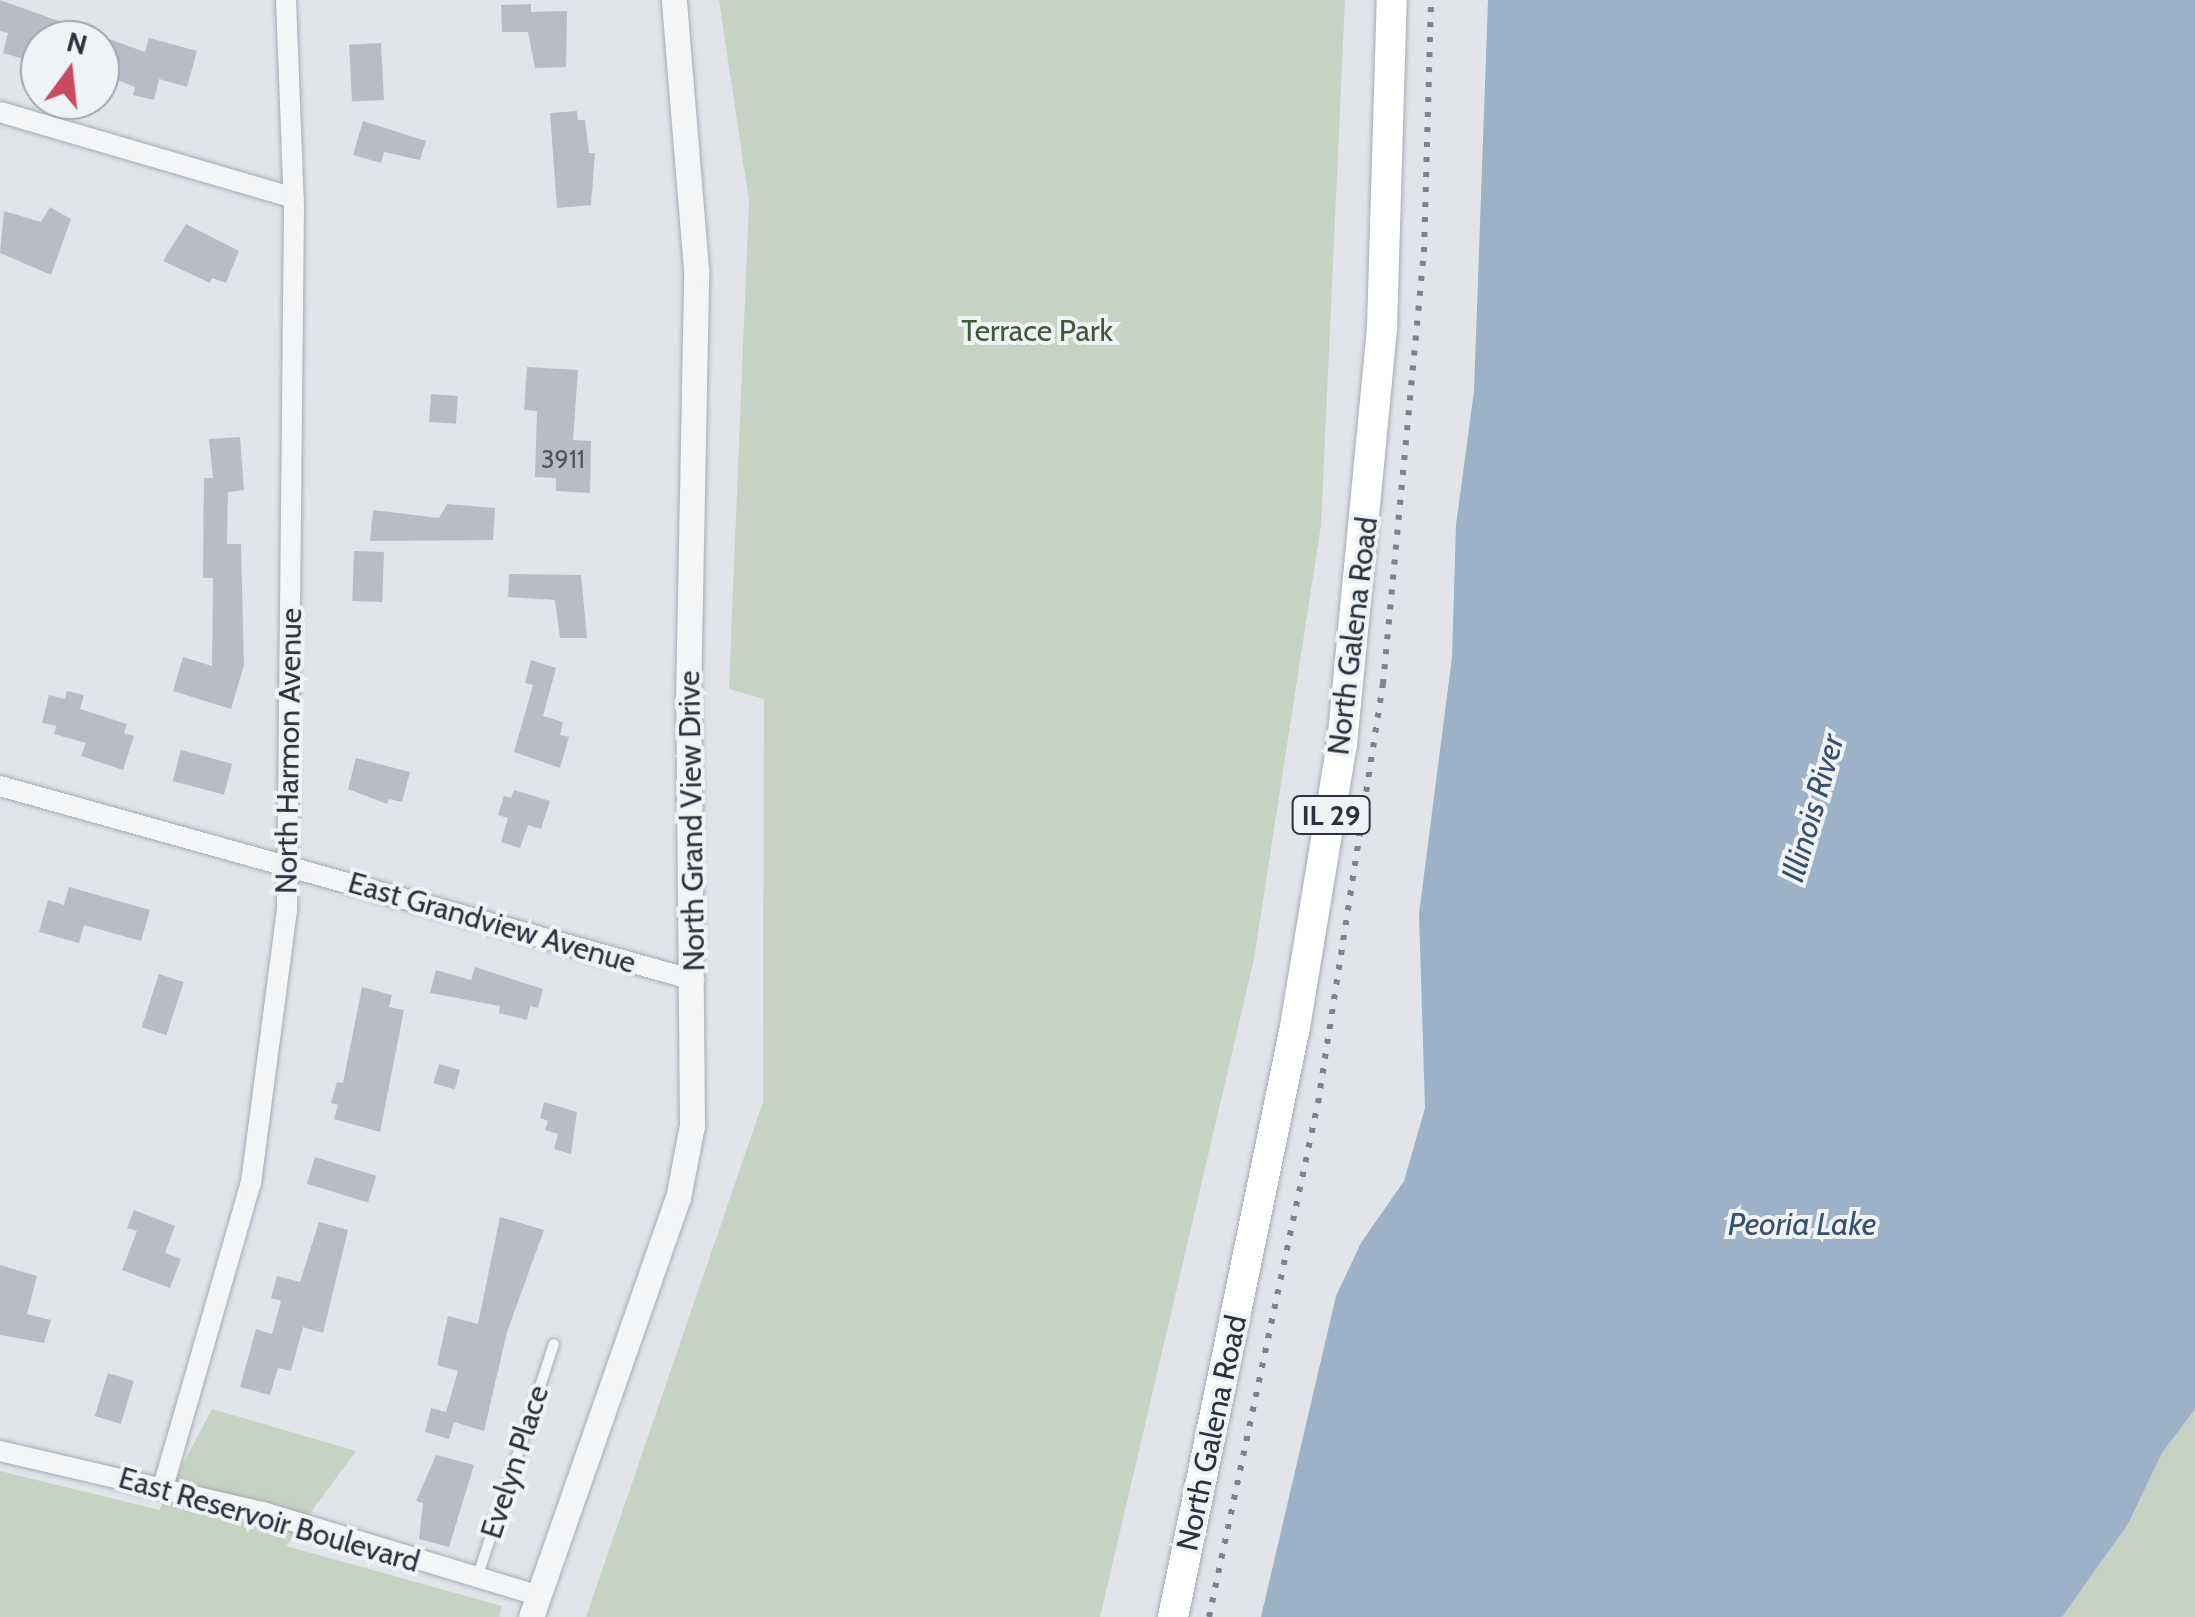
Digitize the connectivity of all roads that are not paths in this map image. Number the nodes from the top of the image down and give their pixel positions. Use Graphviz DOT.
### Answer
graph roads {
  1 [pos="286,0"];
  2 [pos="674,0"];
  3 [pos="1392,0"];
  4 [pos="0,112"];
  5 [pos="294,198"];
  6 [pos="0,786"];
  7 [pos="288,866"];
  8 [pos="694,980"];
  9 [pos="554,1344"];
  10 [pos="0,1451"];
  11 [pos="164,1487"];
  12 [pos="476,1579"];
  13 [pos="534,1606"];
  14 [pos="1173,1617"];
  1 -- 5 [label="street, North Harmon Avenue"];
  2 -- 8 [label="street, North Grand View Drive"];
  3 -- 14 [label="main road, North Galena Road / IL 29"];
  4 -- 5 [label="street"];
  5 -- 7 [label="street, North Harmon Avenue"];
  6 -- 7 [label="street, East Grandview Avenue"];
  7 -- 8 [label="street, East Grandview Avenue"];
  7 -- 11 [label="street, North Harmon Avenue"];
  8 -- 13 [label="street, North Grand View Drive"];
  9 -- 12 [label="lane, Evelyn Place"];
  10 -- 11 [label="street, East Reservoir Boulevard"];
  11 -- 12 [label="street, East Reservoir Boulevard"];
  12 -- 13 [label="street, East Reservoir Boulevard"];
}
